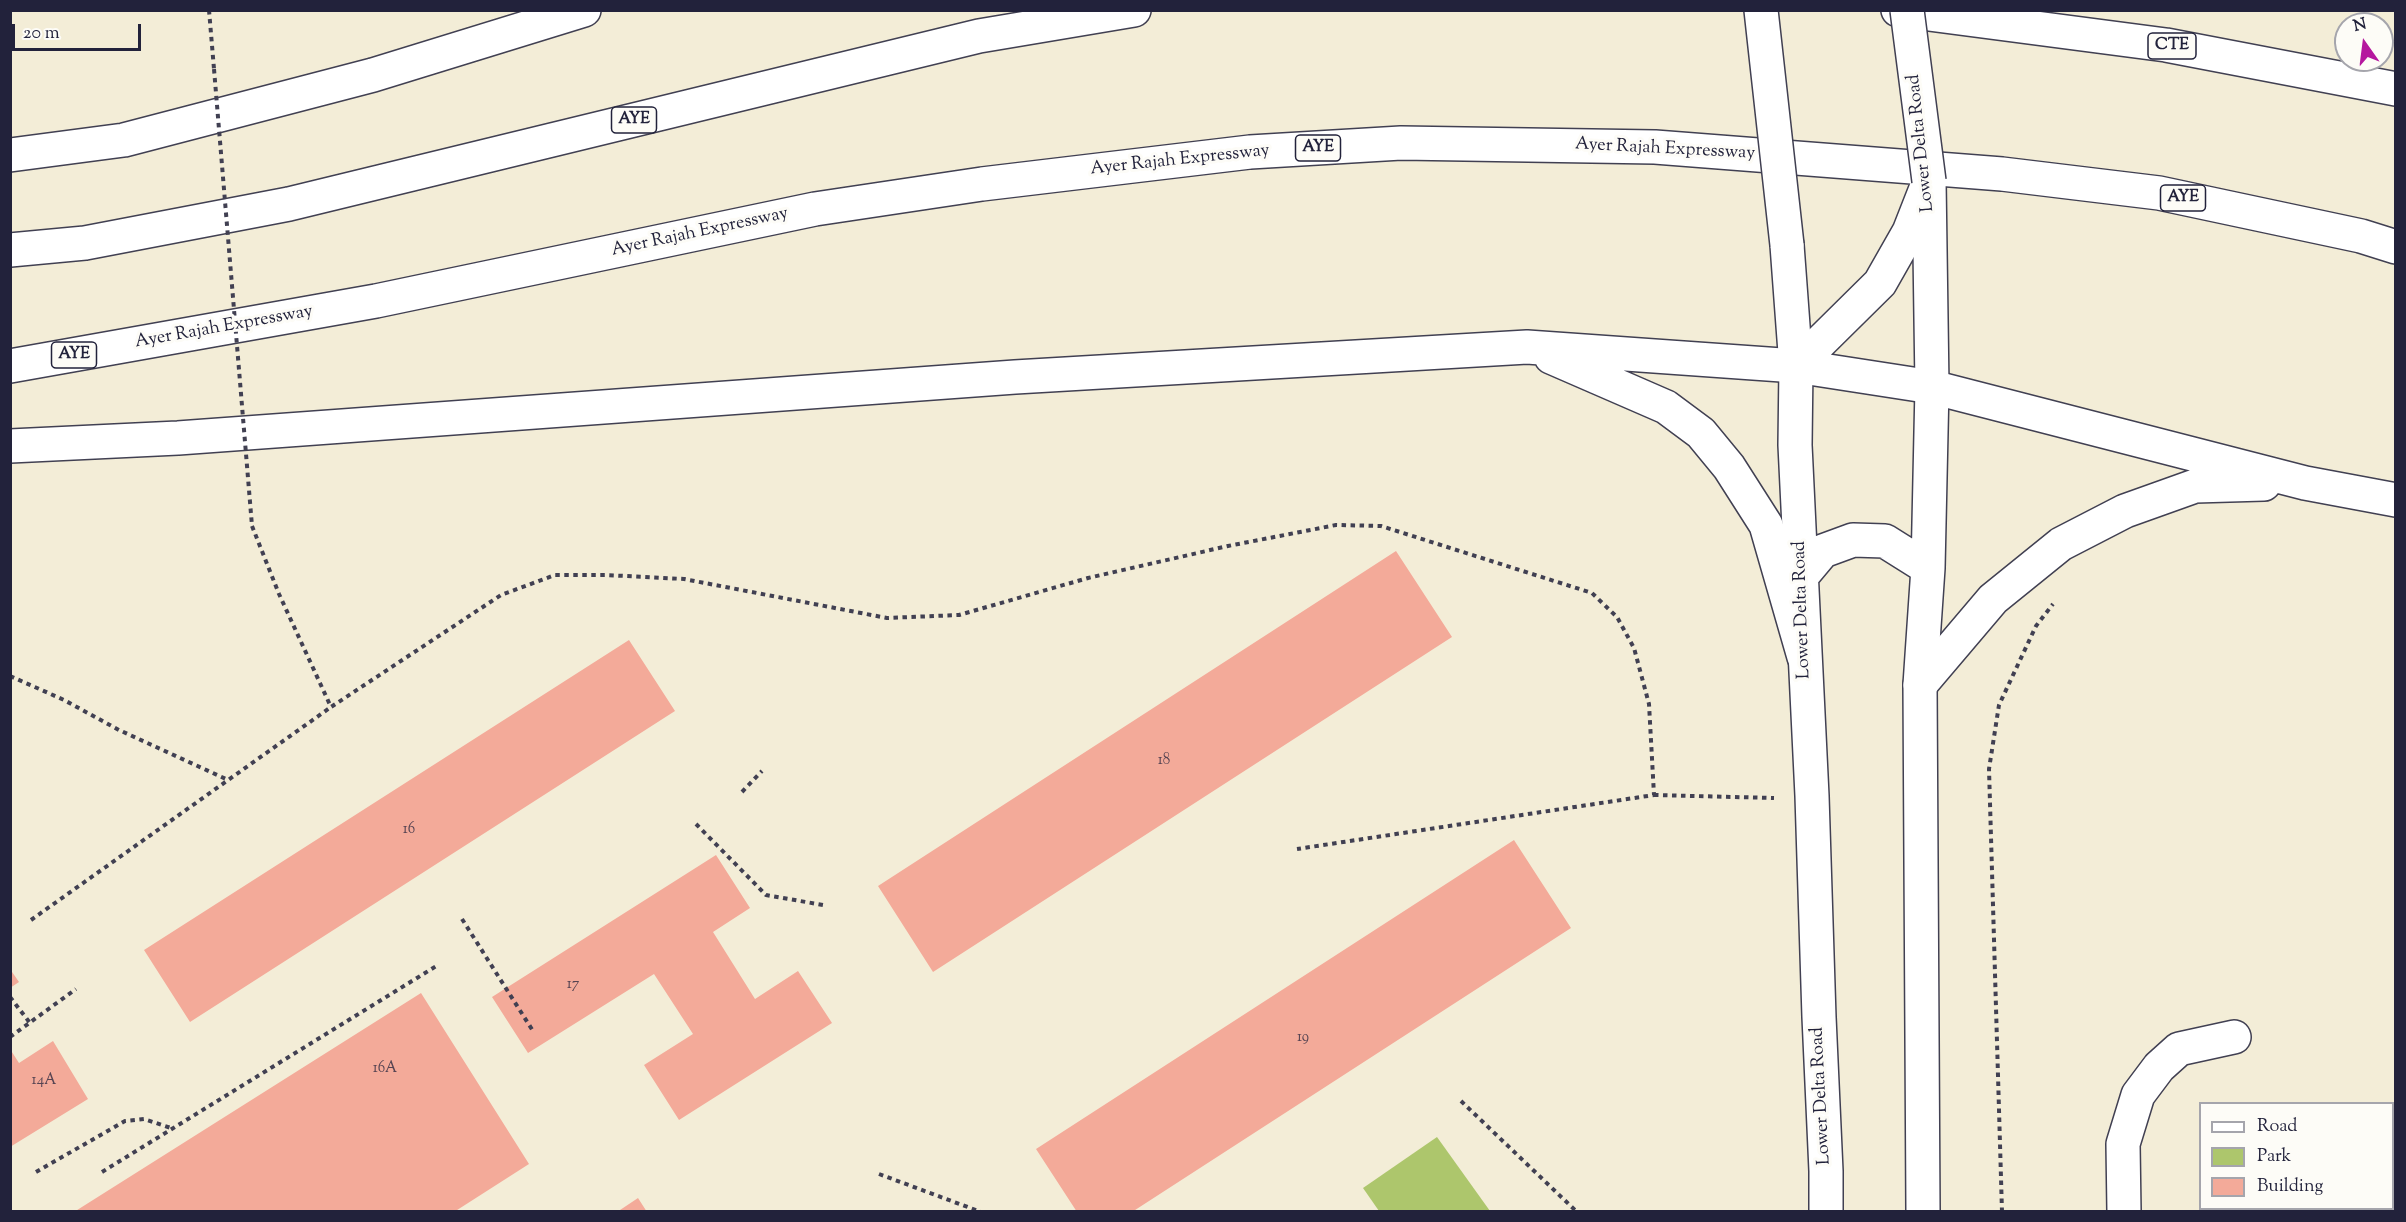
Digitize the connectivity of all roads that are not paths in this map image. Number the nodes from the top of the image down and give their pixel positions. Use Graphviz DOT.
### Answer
graph roads {
  1 [pos="584,10"];
  2 [pos="1134,10"];
  3 [pos="1761,10"];
  4 [pos="1898,10"];
  5 [pos="1907,10"];
  6 [pos="2396,89"];
  7 [pos="10,155"];
  8 [pos="1919,232"];
  9 [pos="2361,236"];
  10 [pos="2396,242"];
  11 [pos="2396,247"];
  12 [pos="10,250"];
  13 [pos="1527,347"];
  14 [pos="10,366"];
  15 [pos="1796,366"];
  16 [pos="1932,387"];
  17 [pos="10,446"];
  18 [pos="2305,483"];
  19 [pos="2396,500"];
  20 [pos="1928,568"];
  21 [pos="1802,576"];
  22 [pos="1804,657"];
  23 [pos="1920,685"];
  24 [pos="2234,1037"];
  25 [pos="1826,1212"];
  26 [pos="1923,1212"];
  27 [pos="2124,1212"];
  1 -- 7 [label="main road"];
  2 -- 12 [label="main road, AYE"];
  3 -- 15 [label="main road, Lower Delta Road, bridge"];
  4 -- 6 [label="main road, CTE"];
  5 -- 8 [label="main road, Lower Delta Road, bridge"];
  8 -- 15 [label="main road"];
  8 -- 16 [label="main road, Lower Delta Road"];
  9 -- 10 [label="main road"];
  9 -- 11 [label="main road, Ayer Rajah Expressway / AYE"];
  9 -- 14 [label="main road, Ayer Rajah Expressway / AYE"];
  13 -- 15 [label="main road"];
  13 -- 17 [label="main road"];
  13 -- 22 [label="main road"];
  15 -- 16 [label="main road"];
  15 -- 21 [label="main road, Lower Delta Road"];
  16 -- 18 [label="main road"];
  16 -- 20 [label="main road, Lower Delta Road"];
  18 -- 19 [label="main road"];
  18 -- 23 [label="main road"];
  20 -- 21 [label="main road"];
  20 -- 23 [label="main road, Lower Delta Road"];
  21 -- 22 [label="main road, Lower Delta Road"];
  22 -- 25 [label="main road, Lower Delta Road"];
  23 -- 26 [label="main road, Lower Delta Road"];
  24 -- 27 [label="main road"];
}
